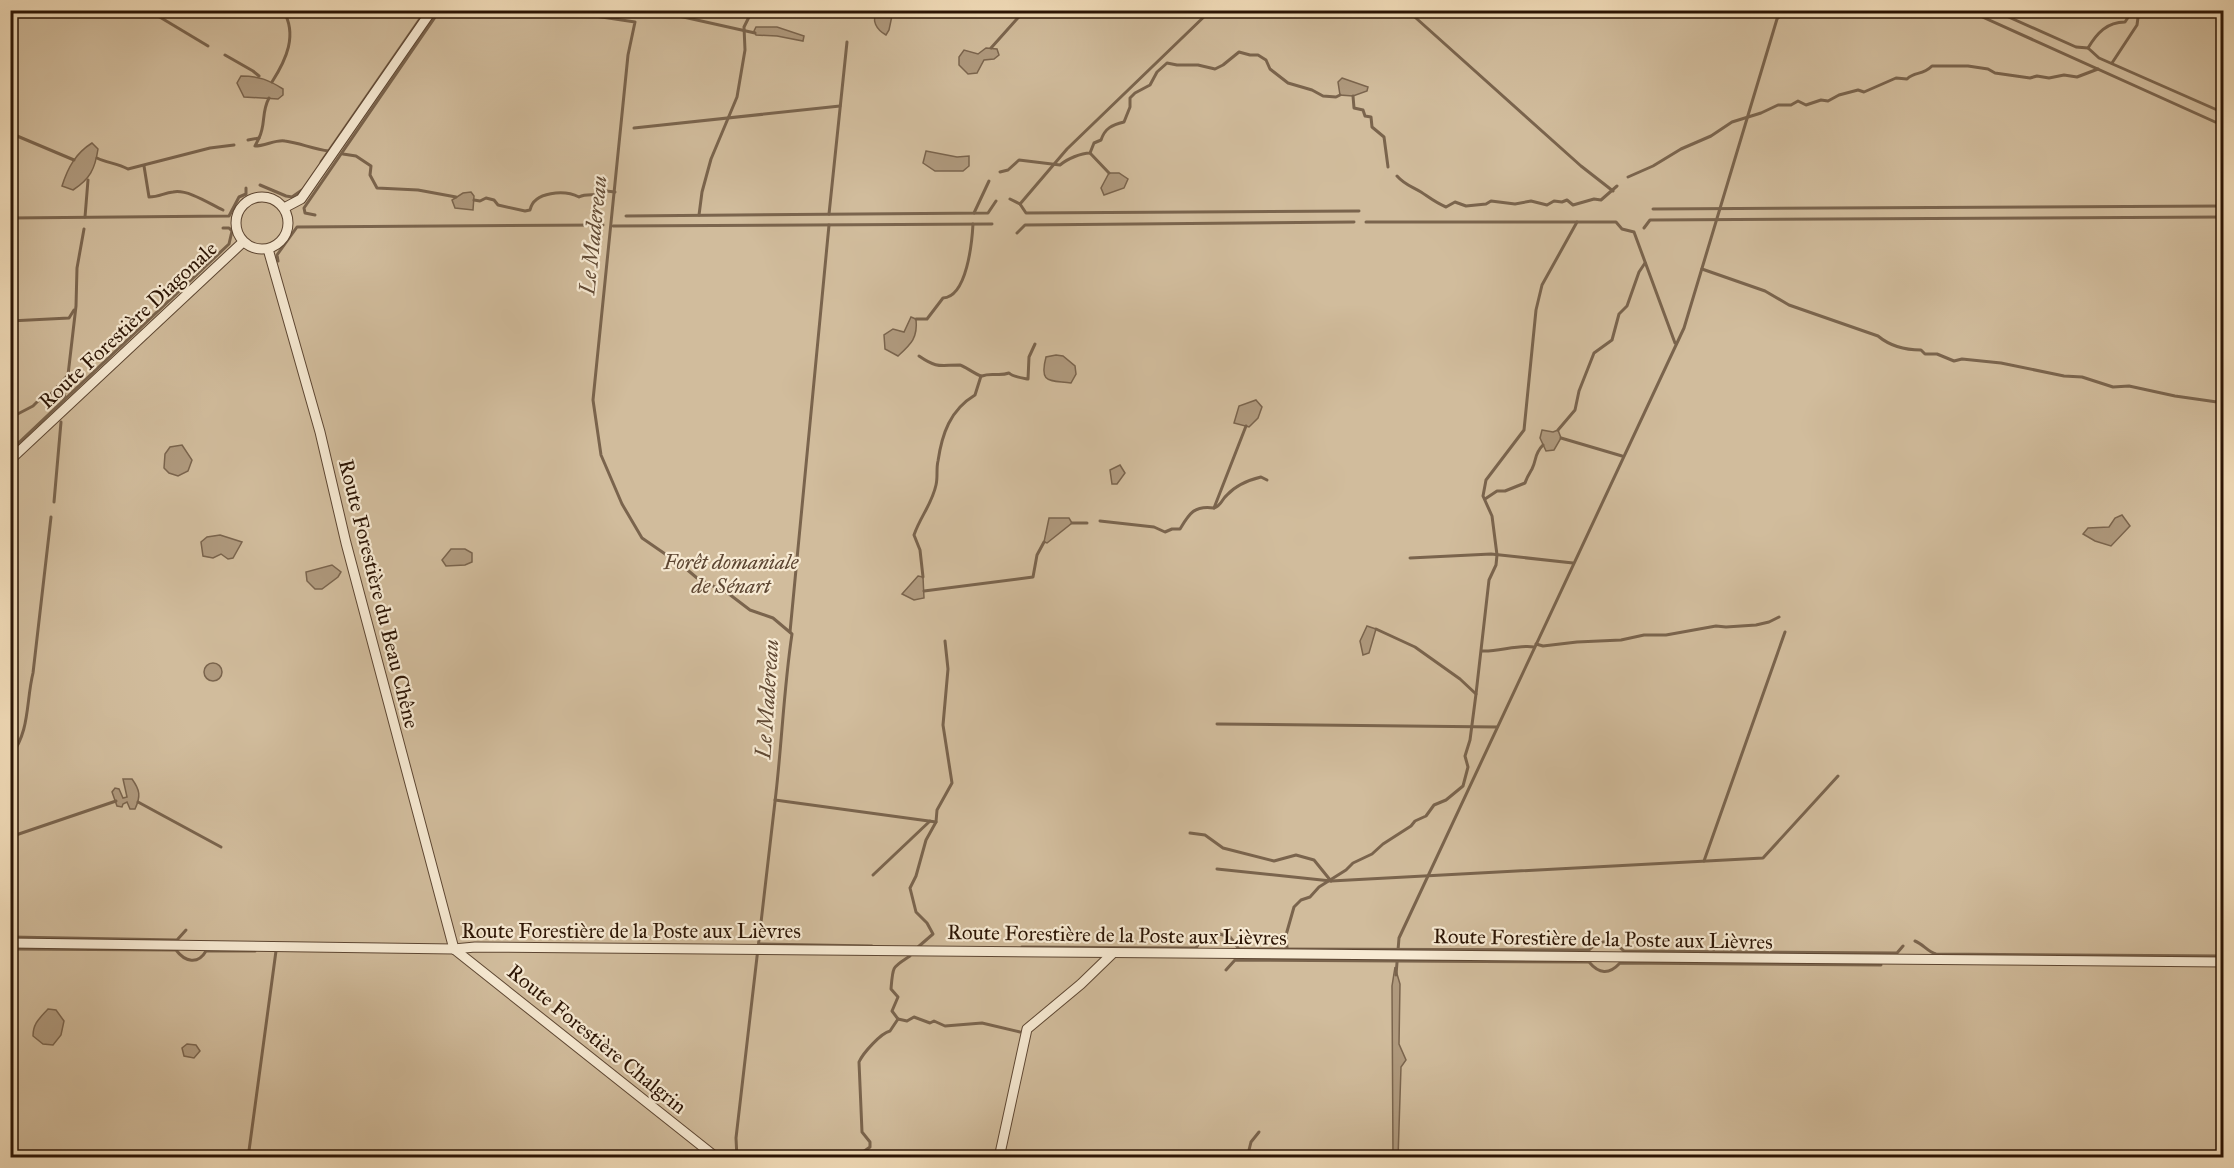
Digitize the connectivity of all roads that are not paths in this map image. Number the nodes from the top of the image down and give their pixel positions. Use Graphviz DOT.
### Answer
graph roads {
  1 [pos="432,10"];
  2 [pos="284,208"];
  3 [pos="243,242"];
  4 [pos="268,249"];
  5 [pos="10,460"];
  6 [pos="10,943"];
  7 [pos="454,949"];
  8 [pos="1113,953"];
  9 [pos="2223,962"];
  10 [pos="717,1158"];
  11 [pos="999,1158"];
  1 -- 2 [label="street"];
  2 -- 3 [label="street"];
  2 -- 4 [label="street"];
  3 -- 4 [label="street"];
  3 -- 5 [label="street, Route Forestière Diagonale"];
  4 -- 7 [label="street, Route Forestière du Beau Chêne"];
  6 -- 7 [label="street, Route Forestière de la Poste aux Lièvres"];
  7 -- 8 [label="street, Route Forestière de la Poste aux Lièvres"];
  7 -- 10 [label="street, Route Forestière Chalgrin"];
  8 -- 9 [label="street, Route Forestière de la Poste aux Lièvres"];
  8 -- 11 [label="street"];
}
